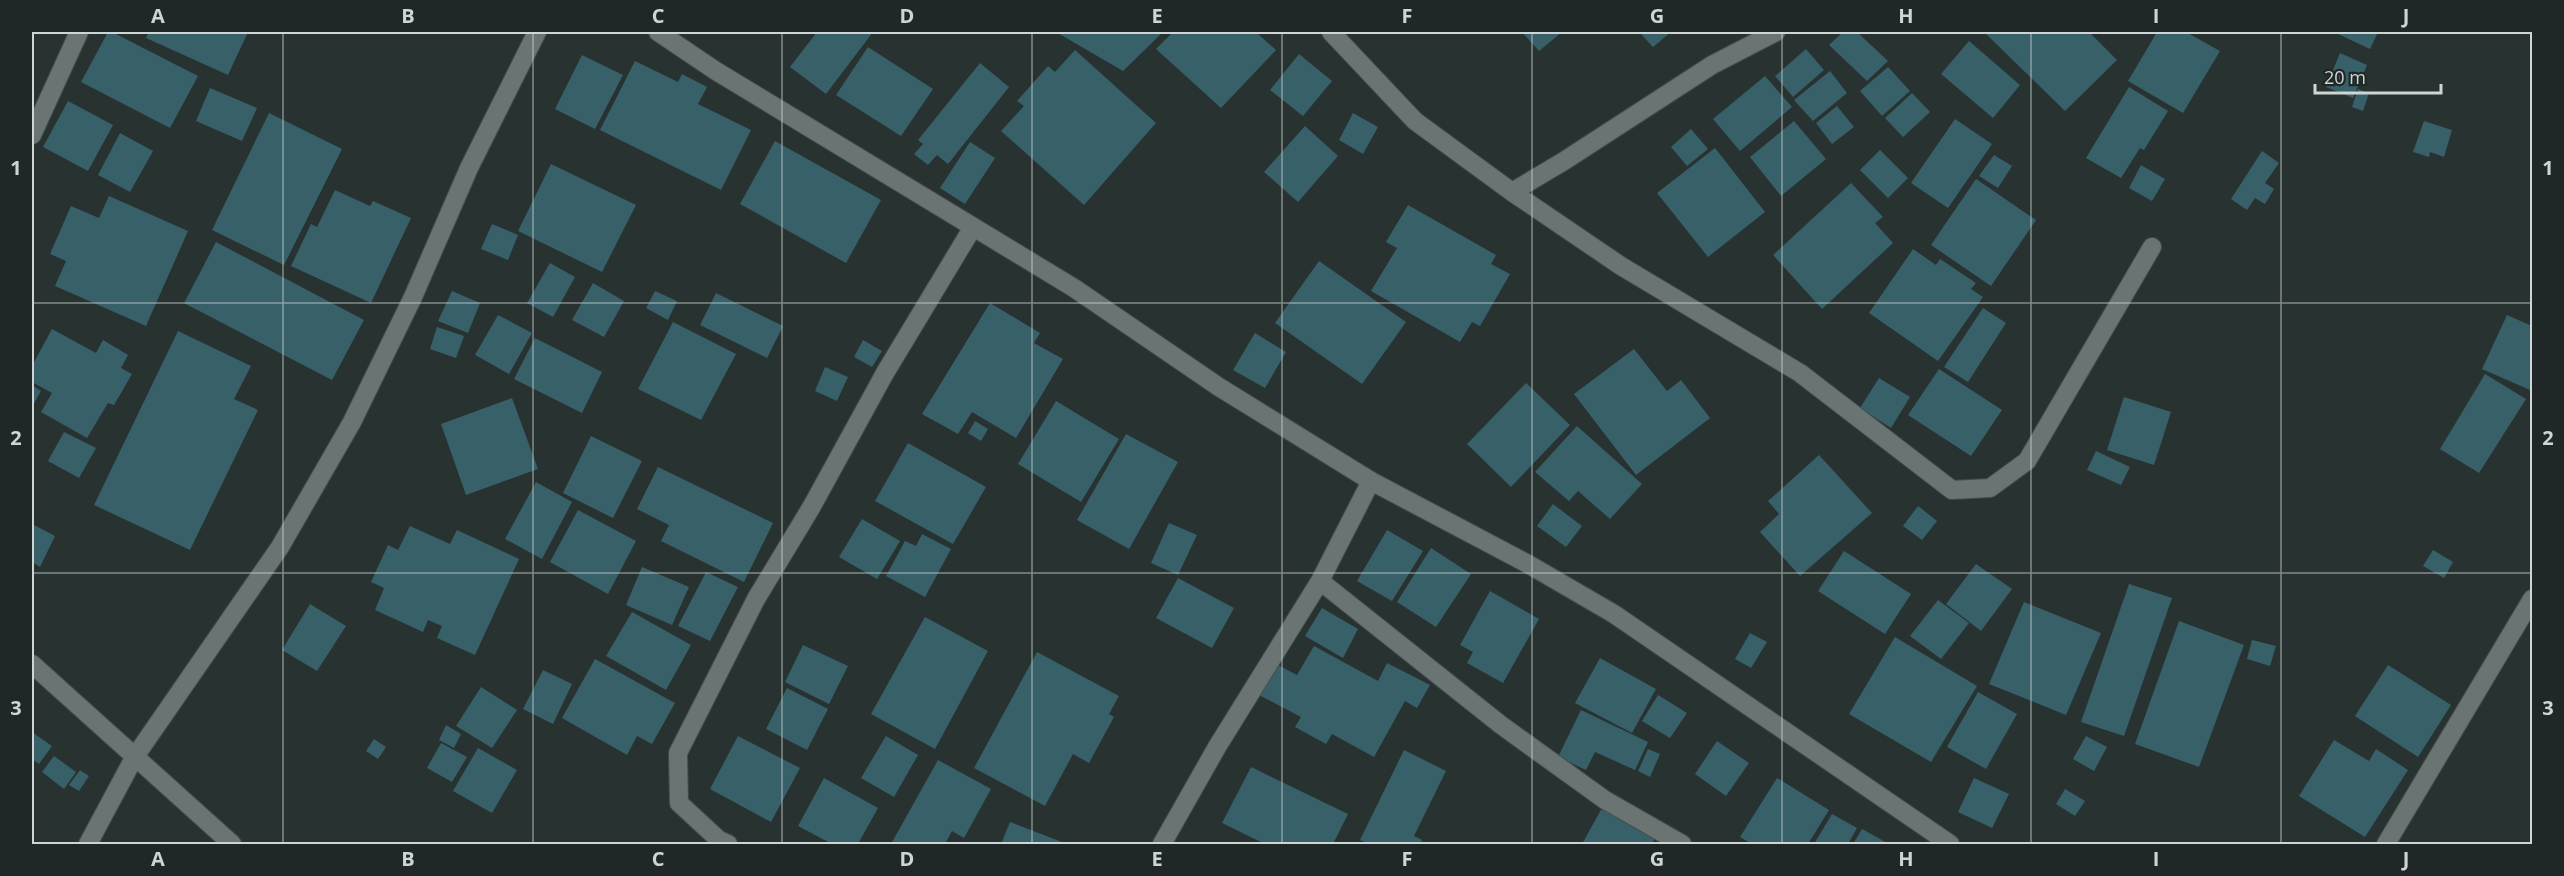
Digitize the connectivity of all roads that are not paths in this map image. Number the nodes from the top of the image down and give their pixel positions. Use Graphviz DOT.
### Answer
graph roads {
  1 [pos="79,32"];
  2 [pos="537,32"];
  3 [pos="658,32"];
  4 [pos="1331,32"];
  5 [pos="1776,32"];
  6 [pos="32,135"];
  7 [pos="1512,192"];
  8 [pos="973,227"];
  9 [pos="2152,247"];
  10 [pos="1371,481"];
  11 [pos="1320,581"];
  12 [pos="2532,599"];
  13 [pos="32,664"];
  14 [pos="134,758"];
  15 [pos="88,844"];
  16 [pos="232,844"];
  17 [pos="728,844"];
  18 [pos="1162,844"];
  19 [pos="1682,844"];
  20 [pos="1950,844"];
  21 [pos="2386,844"];
  1 -- 6 [label="street"];
  2 -- 14 [label="street"];
  3 -- 8 [label="street"];
  4 -- 7 [label="street"];
  5 -- 7 [label="street"];
  7 -- 9 [label="street"];
  8 -- 10 [label="street"];
  8 -- 17 [label="street"];
  10 -- 11 [label="street"];
  10 -- 20 [label="street"];
  11 -- 18 [label="street"];
  11 -- 19 [label="street"];
  12 -- 21 [label="street"];
  13 -- 14 [label="street"];
  14 -- 15 [label="street"];
  14 -- 16 [label="street"];
}
